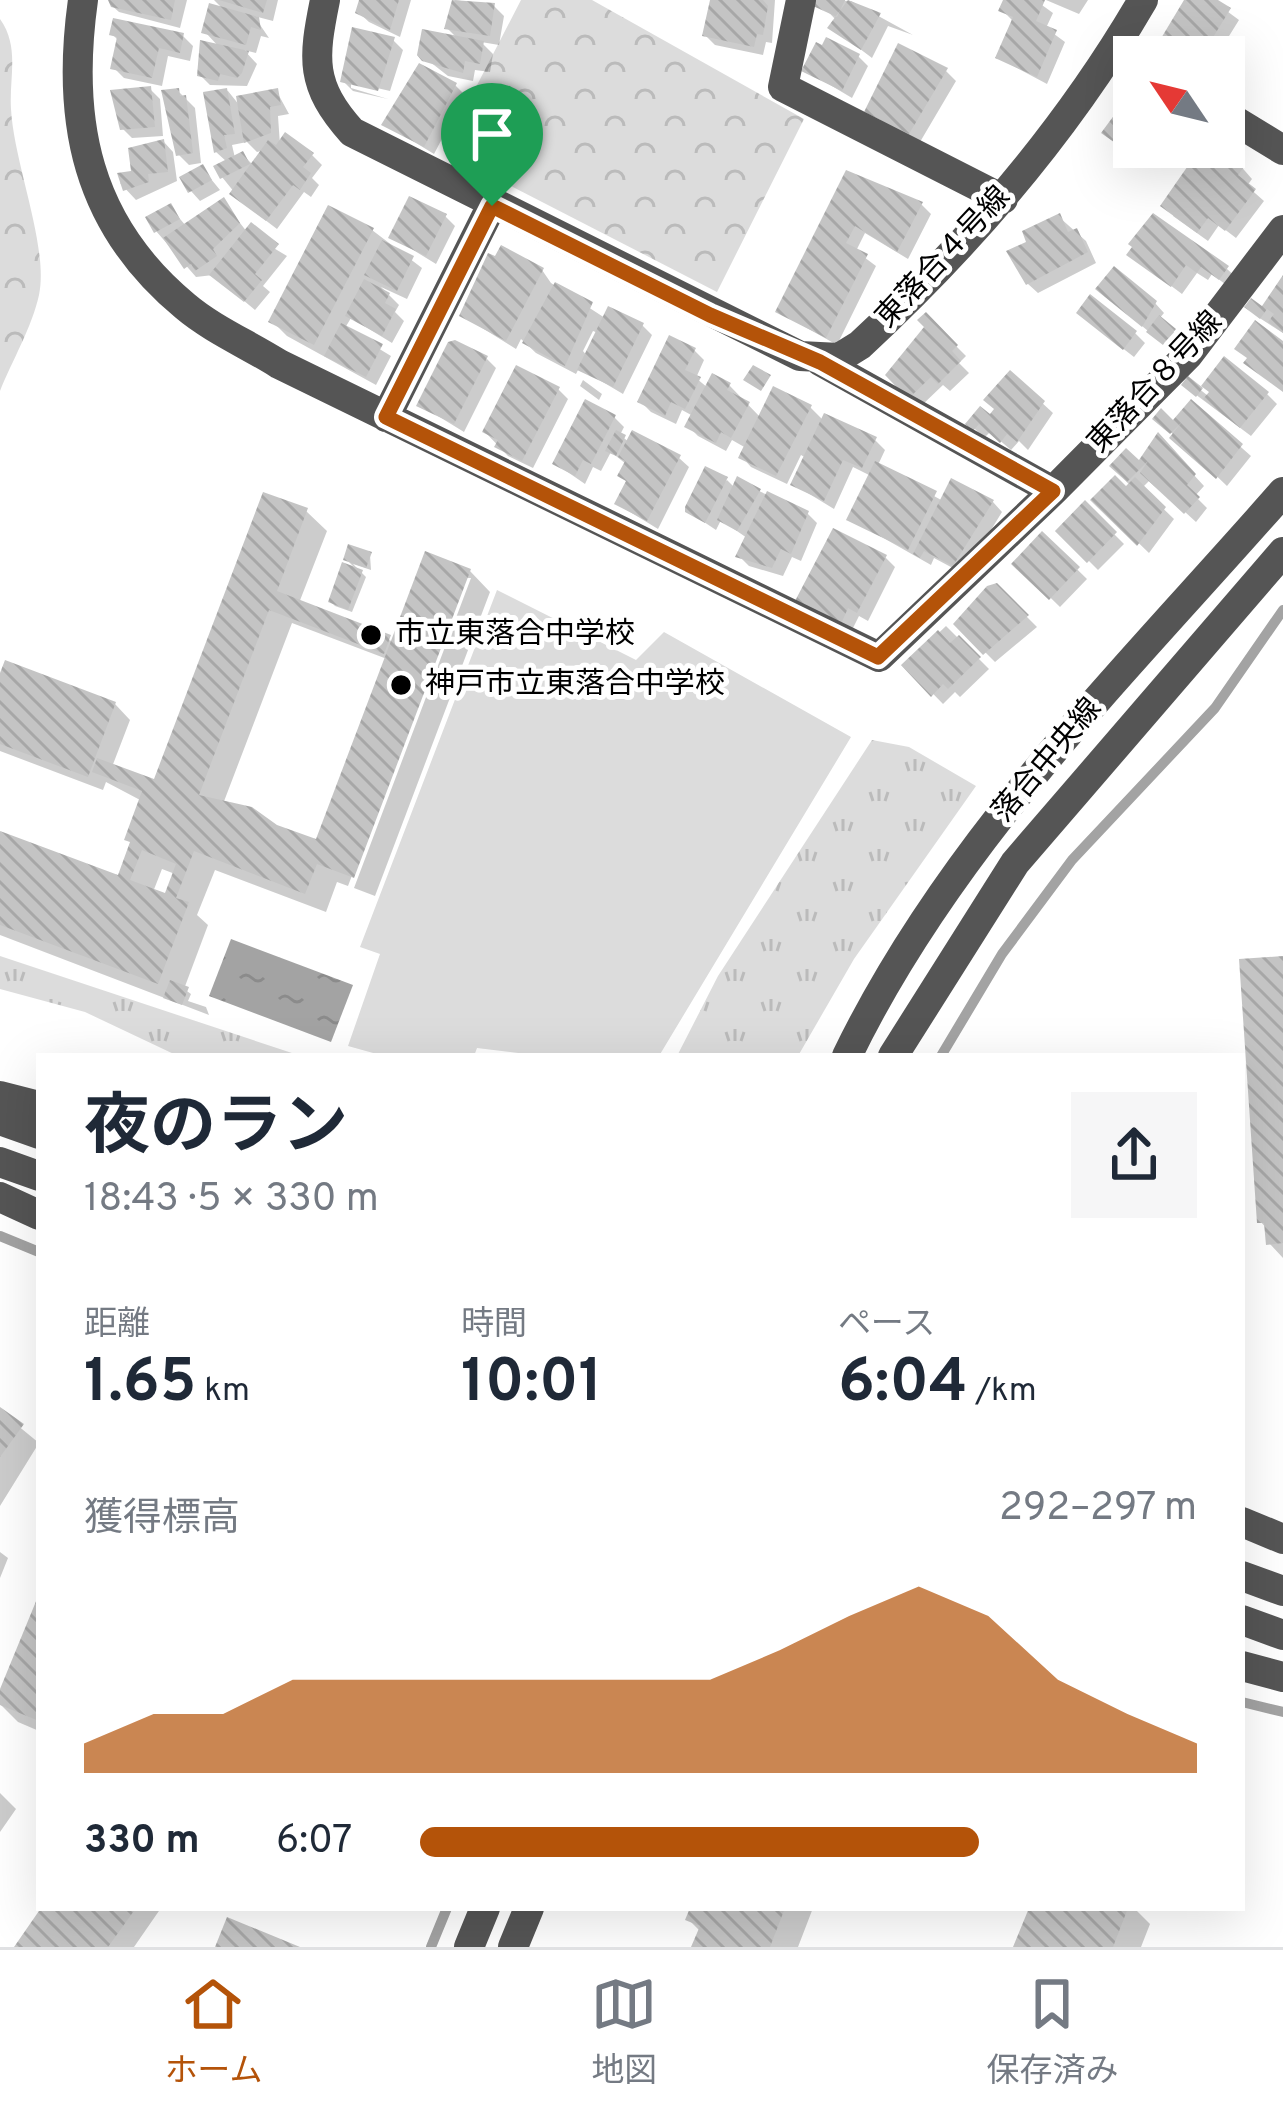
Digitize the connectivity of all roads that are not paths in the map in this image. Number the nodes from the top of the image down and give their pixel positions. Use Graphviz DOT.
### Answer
graph roads {
  1 [pos="82,0"];
  2 [pos="325,0"];
  3 [pos="801,0"];
  4 [pos="1143,0"];
  5 [pos="1131,36"];
  6 [pos="1113,66"];
  7 [pos="1245,127"];
  8 [pos="1283,151"];
  9 [pos="1003,199"];
  10 [pos="492,206"];
  11 [pos="1283,230"];
  12 [pos="820,362"];
  13 [pos="386,417"];
  14 [pos="1053,491"];
  15 [pos="1283,492"];
  16 [pos="1283,552"];
  17 [pos="849,1053"];
  18 [pos="894,1053"];
  19 [pos="0,1096"];
  20 [pos="36,1105"];
  21 [pos="0,1120"];
  22 [pos="36,1133"];
  23 [pos="0,1162"];
  24 [pos="36,1175"];
  25 [pos="0,1197"];
  26 [pos="36,1214"];
  27 [pos="1245,1523"];
  28 [pos="1283,1539"];
  29 [pos="1245,1577"];
  30 [pos="1283,1592"];
  31 [pos="1245,1621"];
  32 [pos="1283,1635"];
  33 [pos="1245,1667"];
  34 [pos="1283,1677"];
  35 [pos="484,1911"];
  36 [pos="528,1911"];
  37 [pos="469,1947"];
  38 [pos="513,1947"];
  1 -- 13 [label="street"];
  2 -- 10 [label="street"];
  3 -- 9 [label="street"];
  4 -- 5 [label="street, 東落合４号線"];
  6 -- 9 [label="street, 東落合４号線"];
  7 -- 8 [label="street"];
  9 -- 12 [label="street, 東落合４号線"];
  10 -- 12 [label="street"];
  10 -- 13 [label="street"];
  11 -- 14 [label="street, 東落合８号線"];
  12 -- 14 [label="street"];
  13 -- 14 [label="street, 東落合８号線"];
  15 -- 17 [label="street, 落合中央線"];
  16 -- 18 [label="street, 落合中央線"];
  19 -- 20 [label="street"];
  21 -- 22 [label="street"];
  23 -- 24 [label="street"];
  25 -- 26 [label="street"];
  27 -- 28 [label="street"];
  29 -- 30 [label="street"];
  31 -- 32 [label="street"];
  33 -- 34 [label="street"];
  35 -- 37 [label="street"];
  36 -- 38 [label="street"];
}
